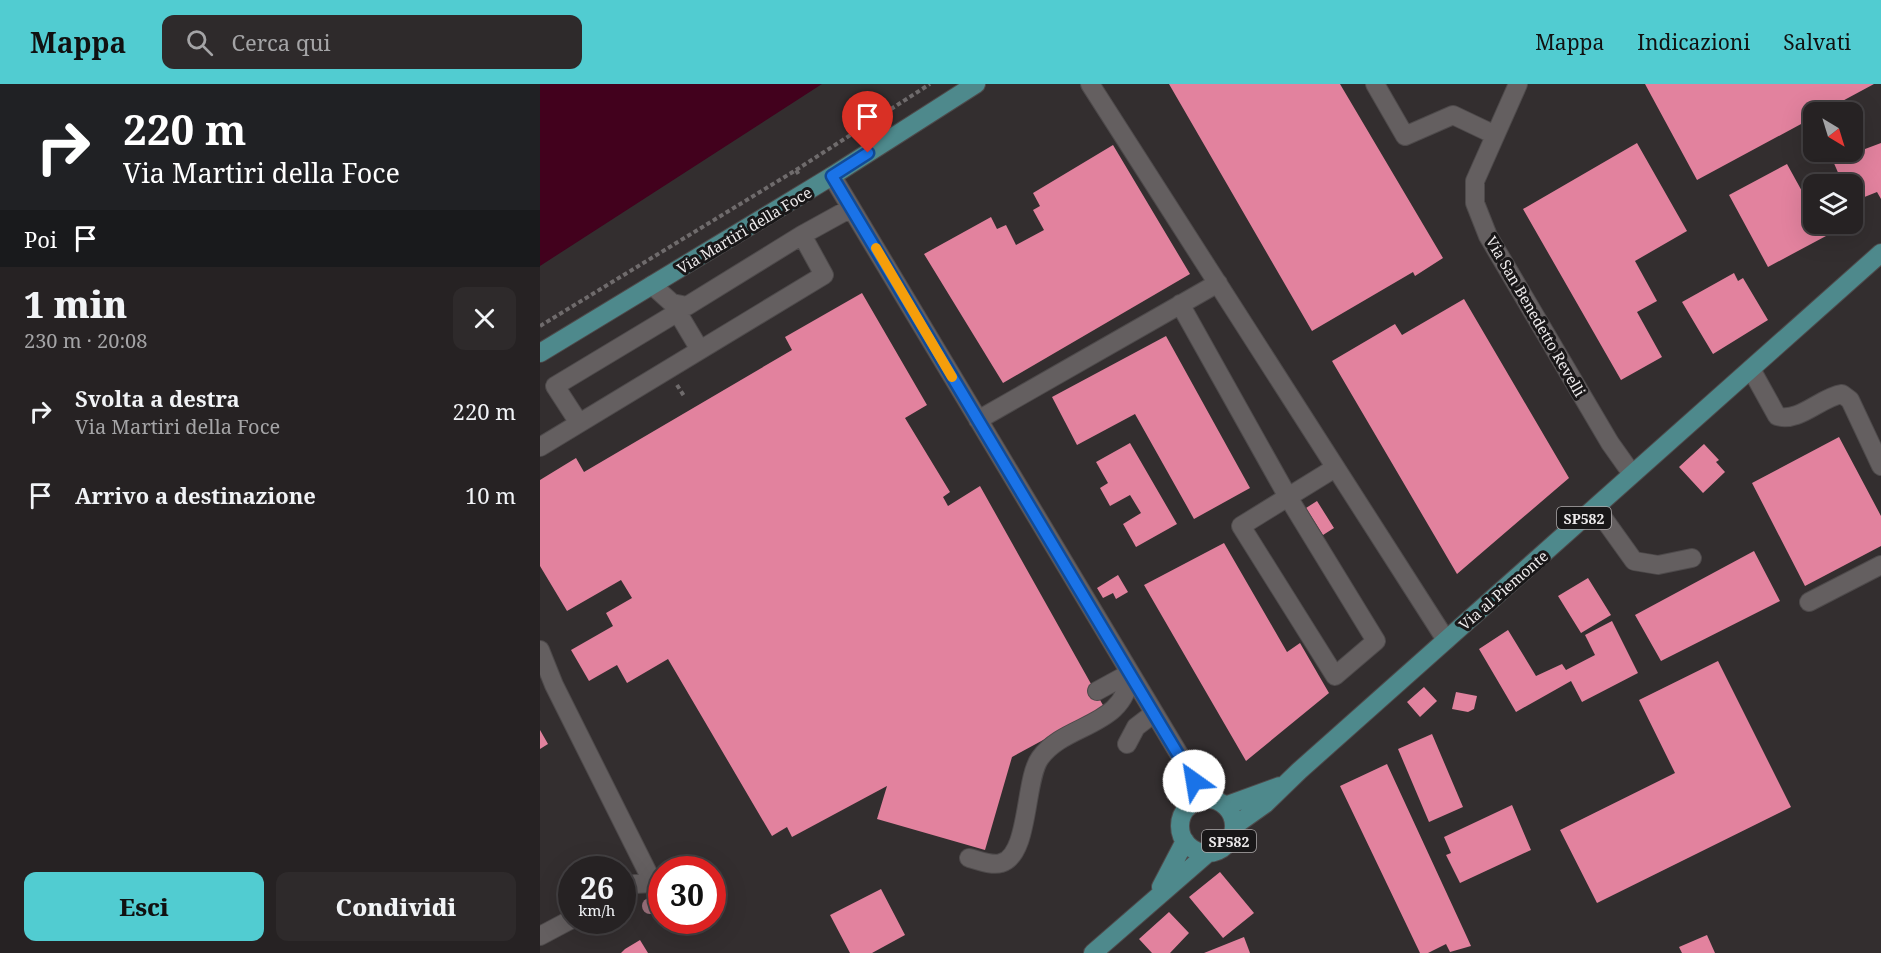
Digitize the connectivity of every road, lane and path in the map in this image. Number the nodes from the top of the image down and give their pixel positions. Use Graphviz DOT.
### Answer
graph roads {
  1 [pos="930,84"];
  2 [pos="976,84"];
  3 [pos="1090,84"];
  4 [pos="1375,84"];
  5 [pos="1518,84"];
  6 [pos="1495,135"];
  7 [pos="796,170"];
  8 [pos="832,176"];
  9 [pos="808,191"];
  10 [pos="851,208"];
  11 [pos="802,235"];
  12 [pos="1881,252"];
  13 [pos="1218,283"];
  14 [pos="652,285"];
  15 [pos="1180,304"];
  16 [pos="679,307"];
  17 [pos="540,326"];
  18 [pos="700,350"];
  19 [pos="540,353"];
  20 [pos="1751,369"];
  21 [pos="978,420"];
  22 [pos="579,423"];
  23 [pos="540,447"];
  24 [pos="1881,466"];
  25 [pos="1335,468"];
  26 [pos="1632,474"];
  27 [pos="1288,497"];
  28 [pos="1596,508"];
  29 [pos="1692,558"];
  30 [pos="1881,565"];
  31 [pos="1809,602"];
  32 [pos="1446,640"];
  33 [pos="540,650"];
  34 [pos="1130,673"];
  35 [pos="1096,691"];
  36 [pos="1153,714"];
  37 [pos="1127,744"];
  38 [pos="1287,783"];
  39 [pos="1197,803"];
  40 [pos="1225,806"];
  41 [pos="1234,826"];
  42 [pos="1185,841"];
  43 [pos="1208,853"];
  44 [pos="969,858"];
  45 [pos="636,884"];
  46 [pos="1156,896"];
  47 [pos="558,926"];
  48 [pos="540,936"];
  49 [pos="1093,953"];
  1 -- 7 [label="path"];
  2 -- 8 [label="main road, Via Martiri della Foce"];
  3 -- 13 [label="street"];
  4 -- 6 [label="street"];
  5 -- 6 [label="street, Via San Benedetto Revelli"];
  6 -- 26 [label="street, Via San Benedetto Revelli"];
  7 -- 9 [label="path"];
  7 -- 17 [label="path"];
  8 -- 9 [label="main road, Via Martiri della Foce"];
  8 -- 10 [label="street"];
  9 -- 14 [label="main road, Via Martiri della Foce"];
  10 -- 11 [label="street"];
  10 -- 21 [label="street"];
  11 -- 16 [label="street"];
  11 -- 18 [label="street"];
  12 -- 20 [label="main road, Via al Piemonte / SP582"];
  13 -- 15 [label="street"];
  13 -- 25 [label="street"];
  14 -- 16 [label="street"];
  14 -- 19 [label="main road, Via Martiri della Foce"];
  15 -- 21 [label="street"];
  15 -- 27 [label="street"];
  16 -- 18 [label="street"];
  16 -- 22 [label="street"];
  18 -- 22 [label="street"];
  20 -- 24 [label="street"];
  20 -- 26 [label="main road, Via al Piemonte / SP582"];
  21 -- 34 [label="street"];
  22 -- 23 [label="street"];
  25 -- 27 [label="street"];
  25 -- 32 [label="street"];
  26 -- 28 [label="main road, Via al Piemonte / SP582"];
  27 -- 27 [label="street"];
  28 -- 29 [label="street"];
  28 -- 32 [label="main road, Via al Piemonte / SP582"];
  30 -- 31 [label="street"];
  32 -- 38 [label="main road, Via al Piemonte / SP582"];
  33 -- 45 [label="street"];
  34 -- 35 [label="street"];
  34 -- 36 [label="street"];
  34 -- 44 [label="street"];
  36 -- 37 [label="street"];
  36 -- 39 [label="street"];
  38 -- 40 [label="main road, Via al Piemonte / SP582"];
  38 -- 41 [label="main road, Via al Piemonte / SP582"];
  39 -- 40 [label="main road"];
  39 -- 42 [label="main road, Via al Piemonte / SP582"];
  40 -- 41 [label="main road, SP582"];
  41 -- 43 [label="main road, Via al Piemonte / SP582"];
  42 -- 43 [label="main road, SP582"];
  42 -- 46 [label="main road, Via al Piemonte / SP582"];
  43 -- 46 [label="main road, Via al Piemonte / SP582"];
  46 -- 49 [label="main road, Via al Piemonte / SP582"];
  47 -- 48 [label="street"];
}
